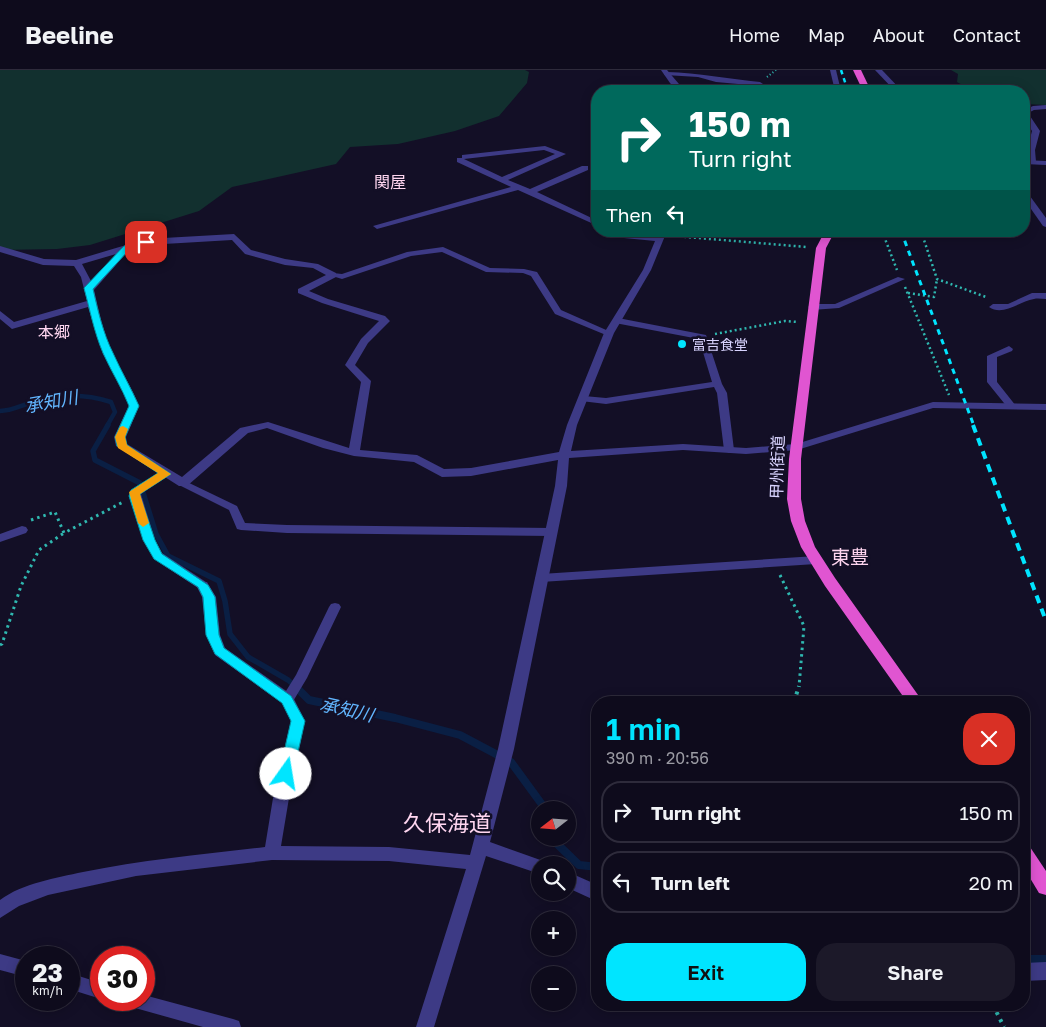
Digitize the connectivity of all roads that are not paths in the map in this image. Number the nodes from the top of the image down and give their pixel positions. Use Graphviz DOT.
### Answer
graph roads {
  1 [pos="833,70"];
  2 [pos="857,70"];
  3 [pos="878,70"];
  4 [pos="665,72"];
  5 [pos="760,84"];
  6 [pos="677,85"];
  7 [pos="837,85"];
  8 [pos="864,85"];
  9 [pos="893,85"];
  10 [pos="1046,107"];
  11 [pos="1030,109"];
  12 [pos="1030,122"];
  13 [pos="1030,154"];
  14 [pos="1030,162"];
  15 [pos="1046,163"];
  16 [pos="586,168"];
  17 [pos="503,179"];
  18 [pos="520,187"];
  19 [pos="531,192"];
  20 [pos="1030,202"];
  21 [pos="591,221"];
  22 [pos="1046,224"];
  23 [pos="377,226"];
  24 [pos="660,237"];
  25 [pos="826,237"];
  26 [pos="127,248"];
  27 [pos="0,249"];
  28 [pos="76,263"];
  29 [pos="333,275"];
  30 [pos="901,280"];
  31 [pos="89,288"];
  32 [pos="1046,296"];
  33 [pos="92,303"];
  34 [pos="812,306"];
  35 [pos="994,306"];
  36 [pos="0,314"];
  37 [pos="618,322"];
  38 [pos="609,334"];
  39 [pos="1009,350"];
  40 [pos="717,384"];
  41 [pos="584,399"];
  42 [pos="1011,406"];
  43 [pos="1046,407"];
  44 [pos="797,446"];
  45 [pos="729,450"];
  46 [pos="354,453"];
  47 [pos="564,456"];
  48 [pos="165,474"];
  49 [pos="183,483"];
  50 [pos="22,530"];
  51 [pos="551,532"];
  52 [pos="0,538"];
  53 [pos="816,560"];
  54 [pos="541,578"];
  55 [pos="202,585"];
  56 [pos="335,607"];
  57 [pos="290,695"];
  58 [pos="912,696"];
  59 [pos="272,853"];
  60 [pos="478,854"];
  61 [pos="1030,863"];
  62 [pos="531,865"];
  63 [pos="576,884"];
  64 [pos="1046,887"];
  65 [pos="591,891"];
  66 [pos="0,910"];
  67 [pos="0,962"];
  68 [pos="15,966"];
  69 [pos="1046,971"];
  70 [pos="1030,972"];
  71 [pos="155,1006"];
  72 [pos="233,1027"];
  73 [pos="425,1027"];
  1 -- 7 [label="lane"];
  2 -- 8 [label="highway"];
  3 -- 9 [label="street"];
  4 -- 5 [label="lane"];
  4 -- 6 [label="street"];
  10 -- 11 [label="street"];
  12 -- 13 [label="street"];
  14 -- 15 [label="lane"];
  16 -- 19 [label="street"];
  17 -- 17 [label="street"];
  17 -- 18 [label="street"];
  18 -- 19 [label="street"];
  18 -- 23 [label="street"];
  19 -- 21 [label="street"];
  20 -- 22 [label="street"];
  24 -- 37 [label="street"];
  25 -- 34 [label="highway, 甲州街道"];
  26 -- 28 [label="street"];
  26 -- 29 [label="street"];
  26 -- 31 [label="street"];
  27 -- 28 [label="street"];
  28 -- 31 [label="street"];
  29 -- 38 [label="lane"];
  29 -- 46 [label="street"];
  30 -- 34 [label="lane"];
  31 -- 33 [label="street"];
  32 -- 35 [label="lane"];
  33 -- 36 [label="street"];
  33 -- 48 [label="street"];
  34 -- 44 [label="highway, 甲州街道"];
  37 -- 38 [label="street"];
  37 -- 40 [label="lane"];
  38 -- 41 [label="street"];
  39 -- 42 [label="lane"];
  40 -- 41 [label="lane"];
  40 -- 45 [label="lane"];
  41 -- 47 [label="street"];
  42 -- 43 [label="street"];
  42 -- 44 [label="street"];
  44 -- 45 [label="street"];
  44 -- 53 [label="highway, 甲州街道"];
  45 -- 47 [label="street"];
  46 -- 47 [label="street"];
  46 -- 49 [label="street"];
  47 -- 51 [label="street"];
  48 -- 49 [label="street"];
  48 -- 55 [label="lane"];
  49 -- 51 [label="lane"];
  50 -- 52 [label="lane"];
  51 -- 54 [label="street"];
  53 -- 54 [label="lane"];
  53 -- 58 [label="highway, 甲州街道"];
  54 -- 60 [label="street"];
  55 -- 57 [label="street"];
  56 -- 57 [label="lane"];
  57 -- 59 [label="street"];
  59 -- 60 [label="street"];
  59 -- 66 [label="street"];
  60 -- 62 [label="street"];
  60 -- 73 [label="street"];
  61 -- 64 [label="highway"];
  63 -- 65 [label="street"];
  67 -- 68 [label="lane"];
  69 -- 70 [label="street"];
  71 -- 72 [label="lane"];
}
